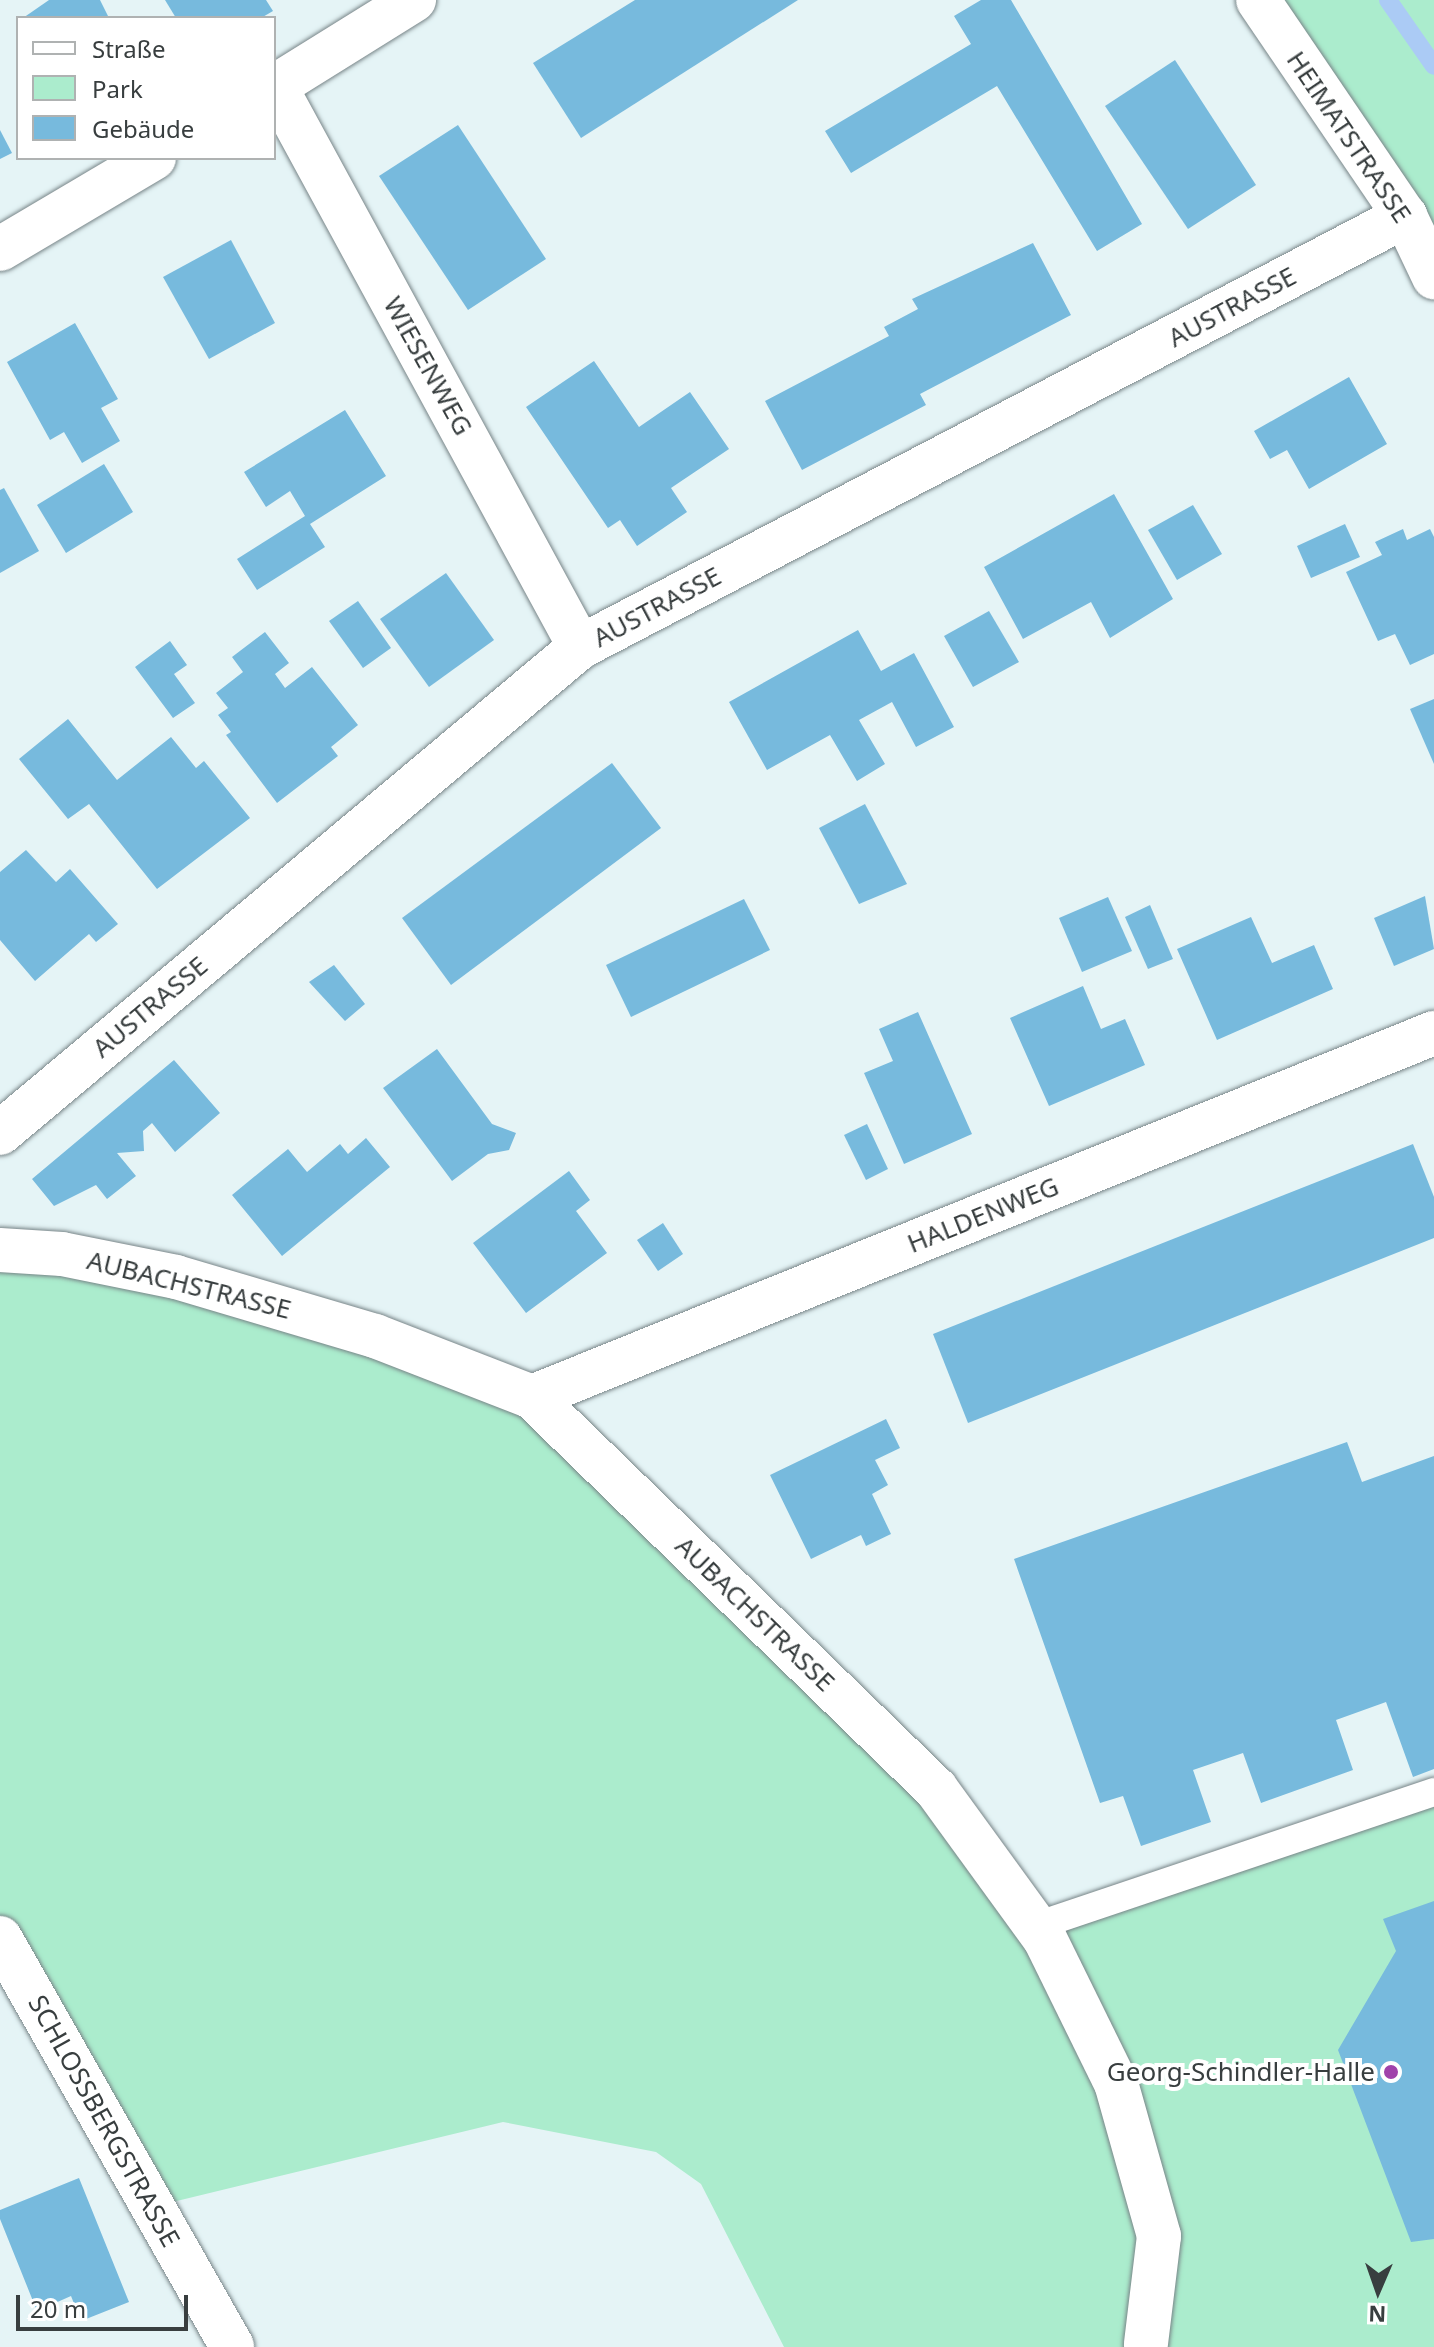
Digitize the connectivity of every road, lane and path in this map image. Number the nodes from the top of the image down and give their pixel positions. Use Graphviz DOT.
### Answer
graph roads {
  1 [pos="414,0"];
  2 [pos="1258,0"];
  3 [pos="276,85"];
  4 [pos="276,88"];
  5 [pos="151,160"];
  6 [pos="1405,216"];
  7 [pos="0,249"];
  8 [pos="1434,277"];
  9 [pos="580,647"];
  10 [pos="1434,1033"];
  11 [pos="0,1133"];
  12 [pos="0,1250"];
  13 [pos="532,1397"];
  14 [pos="1434,1792"];
  15 [pos="1036,1926"];
  16 [pos="0,1938"];
  17 [pos="1146,2344"];
  18 [pos="232,2347"];
  1 -- 3 [label="street"];
  2 -- 6 [label="street, HEIMATSTRASSE"];
  4 -- 9 [label="street, WIESENWEG"];
  5 -- 7 [label="street"];
  6 -- 8 [label="street, HEIMATSTRASSE"];
  6 -- 9 [label="street, AUSTRASSE"];
  9 -- 11 [label="street, AUSTRASSE"];
  10 -- 13 [label="street, HALDENWEG"];
  12 -- 13 [label="street, AUBACHSTRASSE"];
  13 -- 15 [label="street, AUBACHSTRASSE"];
  14 -- 15 [label="lane"];
  15 -- 17 [label="street, AUBACHSTRASSE"];
  16 -- 18 [label="street, SCHLOSSBERGSTRASSE"];
}
